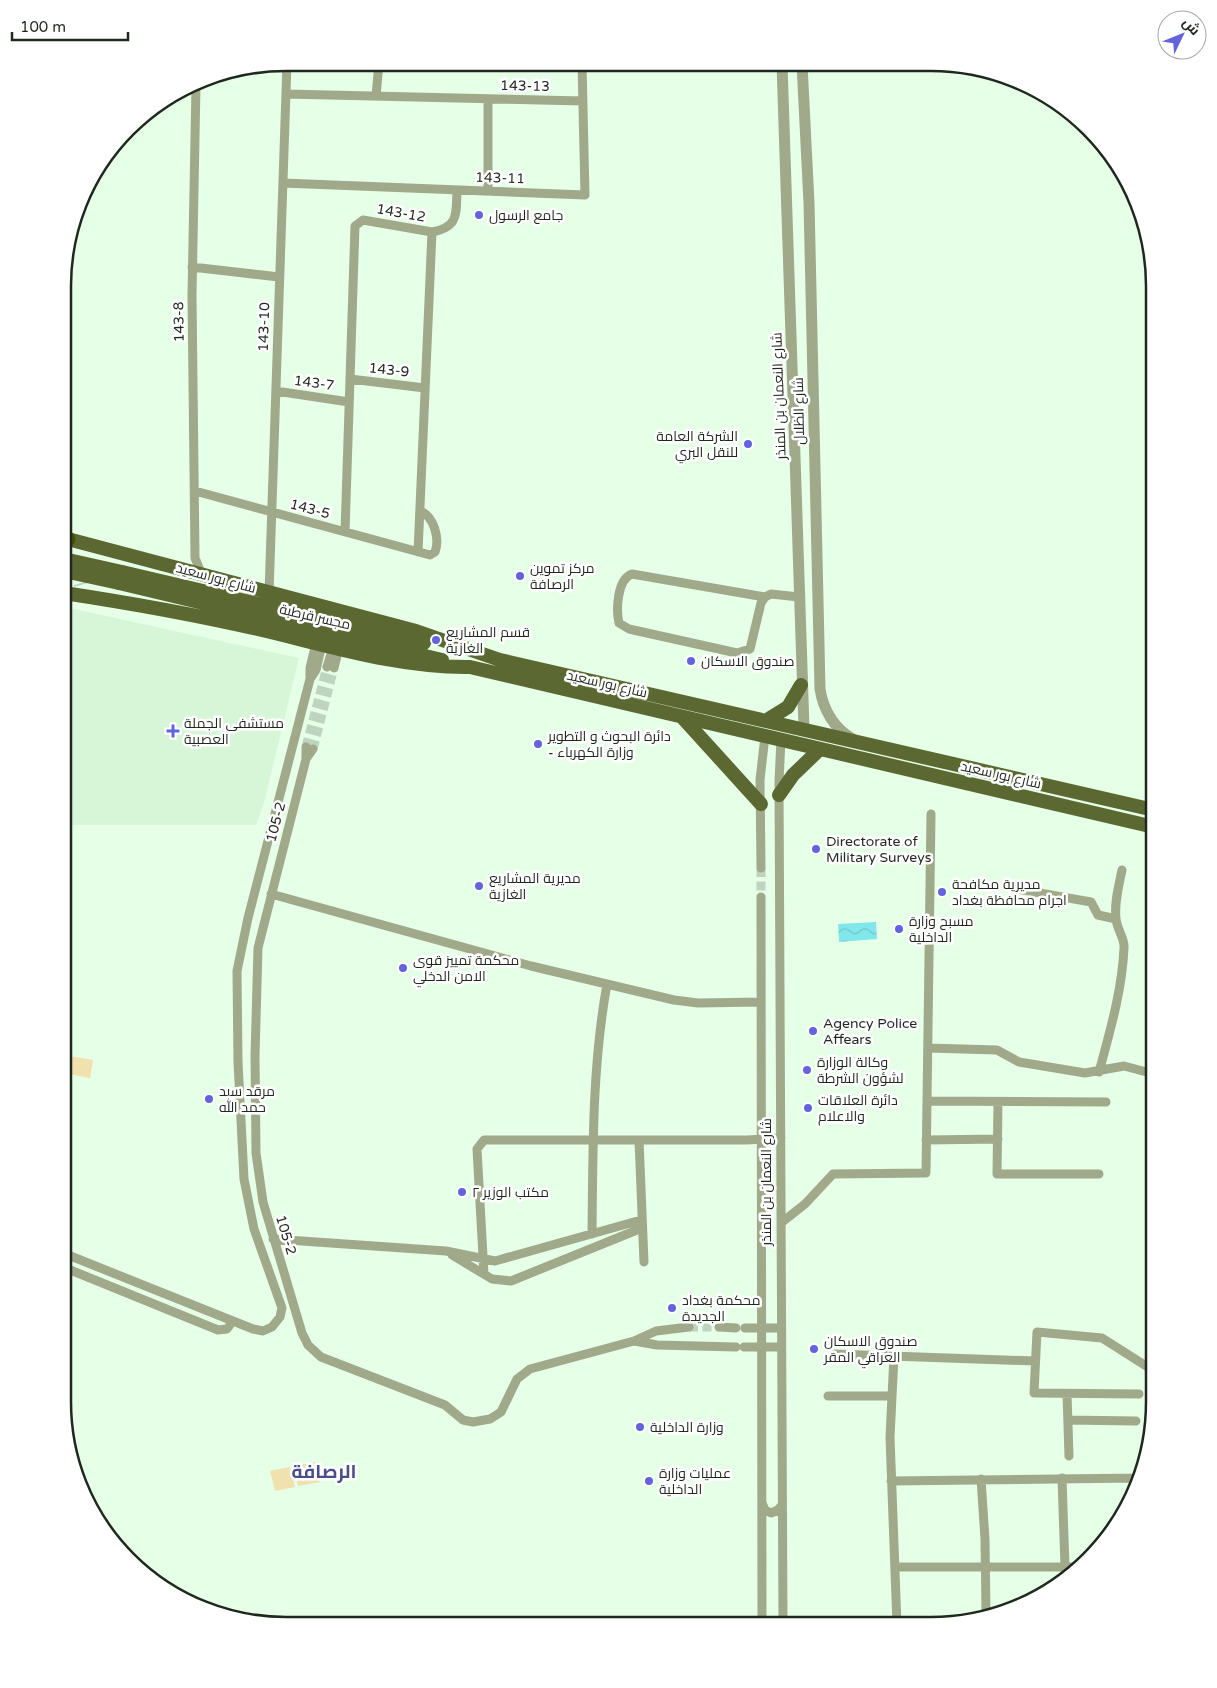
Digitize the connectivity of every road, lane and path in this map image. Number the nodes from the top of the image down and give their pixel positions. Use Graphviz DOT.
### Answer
graph roads {
  1 [pos="287,71"];
  2 [pos="378,71"];
  3 [pos="582,71"];
  4 [pos="782,71"];
  5 [pos="802,71"];
  6 [pos="196,91"];
  7 [pos="286,94"];
  8 [pos="376,96"];
  9 [pos="488,99"];
  10 [pos="583,101"];
  11 [pos="283,183"];
  12 [pos="457,190"];
  13 [pos="488,191"];
  14 [pos="432,232"];
  15 [pos="192,267"];
  16 [pos="280,277"];
  17 [pos="792,321"];
  18 [pos="811,321"];
  19 [pos="350,379"];
  20 [pos="425,388"];
  21 [pos="276,391"];
  22 [pos="813,393"];
  23 [pos="794,394"];
  24 [pos="349,402"];
  25 [pos="195,491"];
  26 [pos="420,511"];
  27 [pos="271,513"];
  28 [pos="345,532"];
  29 [pos="71,539"];
  30 [pos="98,547"];
  31 [pos="418,552"];
  32 [pos="195,558"];
  33 [pos="81,560"];
  34 [pos="71,562"];
  35 [pos="183,570"];
  36 [pos="71,572"];
  37 [pos="202,575"];
  38 [pos="120,577"];
  39 [pos="818,586"];
  40 [pos="80,590"];
  41 [pos="71,592"];
  42 [pos="269,592"];
  43 [pos="799,592"];
  44 [pos="71,596"];
  45 [pos="764,597"];
  46 [pos="327,645"];
  47 [pos="479,654"];
  48 [pos="470,667"];
  49 [pos="331,668"];
  50 [pos="801,685"];
  51 [pos="682,717"];
  52 [pos="767,720"];
  53 [pos="804,728"];
  54 [pos="765,736"];
  55 [pos="781,740"];
  56 [pos="859,742"];
  57 [pos="309,748"];
  58 [pos="819,750"];
  59 [pos="779,795"];
  60 [pos="761,804"];
  61 [pos="1146,808"];
  62 [pos="931,814"];
  63 [pos="1146,825"];
  64 [pos="761,868"];
  65 [pos="1122,870"];
  66 [pos="1012,888"];
  67 [pos="271,894"];
  68 [pos="761,897"];
  69 [pos="1116,919"];
  70 [pos="761,930"];
  71 [pos="780,931"];
  72 [pos="607,984"];
  73 [pos="761,1002"];
  74 [pos="928,1048"];
  75 [pos="1099,1072"];
  76 [pos="1146,1072"];
  77 [pos="927,1101"];
  78 [pos="998,1102"];
  79 [pos="1106,1102"];
  80 [pos="781,1138"];
  81 [pos="761,1139"];
  82 [pos="998,1139"];
  83 [pos="594,1140"];
  84 [pos="639,1140"];
  85 [pos="926,1140"];
  86 [pos="1100,1174"];
  87 [pos="782,1223"];
  88 [pos="642,1224"];
  89 [pos="592,1234"];
  90 [pos="273,1239"];
  91 [pos="438,1250"];
  92 [pos="71,1256"];
  93 [pos="484,1260"];
  94 [pos="644,1262"];
  95 [pos="93,1266"];
  96 [pos="71,1271"];
  97 [pos="484,1274"];
  98 [pos="88,1278"];
  99 [pos="232,1322"];
  100 [pos="719,1327"];
  101 [pos="689,1328"];
  102 [pos="760,1328"];
  103 [pos="782,1328"];
  104 [pos="665,1329"];
  105 [pos="634,1341"];
  106 [pos="665,1346"];
  107 [pos="761,1347"];
  108 [pos="782,1347"];
  109 [pos="834,1354"];
  110 [pos="894,1356"];
  111 [pos="1035,1361"];
  112 [pos="1146,1366"];
  113 [pos="1067,1394"];
  114 [pos="1139,1394"];
  115 [pos="828,1396"];
  116 [pos="891,1396"];
  117 [pos="1068,1420"];
  118 [pos="1136,1421"];
  119 [pos="1069,1456"];
  120 [pos="1062,1478"];
  121 [pos="981,1479"];
  122 [pos="891,1481"];
  123 [pos="1130,1481"];
  124 [pos="762,1503"];
  125 [pos="782,1505"];
  126 [pos="986,1566"];
  127 [pos="894,1567"];
  128 [pos="1065,1567"];
  129 [pos="986,1609"];
  130 [pos="762,1617"];
  131 [pos="783,1617"];
  132 [pos="897,1617"];
  1 -- 7 [label="street, 143-10"];
  2 -- 8 [label="street"];
  3 -- 10 [label="street, 143-11"];
  4 -- 17 [label="street, شارع النعمان بن المنذر"];
  5 -- 18 [label="street, شارع الظلال"];
  6 -- 15 [label="street, 143-8"];
  7 -- 8 [label="street, 143-13"];
  7 -- 11 [label="street, 143-10"];
  8 -- 9 [label="street, 143-13"];
  9 -- 10 [label="street, 143-13"];
  9 -- 13 [label="street"];
  10 -- 13 [label="street, 143-11"];
  11 -- 12 [label="street, 143-11"];
  11 -- 16 [label="street, 143-10"];
  12 -- 13 [label="street, 143-11"];
  12 -- 14 [label="street"];
  14 -- 19 [label="street, 143-12"];
  14 -- 20 [label="street, 143-12"];
  15 -- 16 [label="street"];
  15 -- 25 [label="street, 143-8"];
  16 -- 21 [label="street, 143-10"];
  17 -- 18 [label="street"];
  17 -- 23 [label="street, شارع النعمان بن المنذر"];
  18 -- 22 [label="street, شارع الظلال"];
  19 -- 20 [label="street, 143-9"];
  19 -- 24 [label="street, 143-12"];
  20 -- 26 [label="street, 143-12"];
  21 -- 24 [label="street, 143-7"];
  21 -- 27 [label="street, 143-10"];
  22 -- 23 [label="street"];
  22 -- 39 [label="street, شارع الظلال"];
  23 -- 43 [label="street, شارع النعمان بن المنذر"];
  24 -- 28 [label="street, 143-12"];
  25 -- 27 [label="street, 143-5"];
  25 -- 32 [label="street, 143-8"];
  26 -- 31 [label="street, 143-12"];
  26 -- 31 [label="street"];
  27 -- 28 [label="street, 143-5"];
  27 -- 42 [label="street, 143-10"];
  28 -- 31 [label="street, 143-5"];
  29 -- 30 [label="main road, شارع بور سعيد"];
  30 -- 33 [label="main road"];
  30 -- 35 [label="main road, شارع بور سعيد"];
  32 -- 35 [label="street"];
  32 -- 37 [label="street, 143-8"];
  34 -- 38 [label="main road, مجسر قرطبة, bridge"];
  35 -- 37 [label="main road, شارع بور سعيد"];
  36 -- 38 [label="main road, مجسر قرطبة, bridge"];
  37 -- 42 [label="main road, شارع بور سعيد"];
  38 -- 47 [label="main road, مجسر قرطبة"];
  38 -- 48 [label="main road, مجسر قرطبة"];
  39 -- 43 [label="street"];
  39 -- 56 [label="street, شارع الظلال"];
  40 -- 41 [label="main road"];
  40 -- 44 [label="street"];
  40 -- 46 [label="main road, شارع بور سعيد"];
  42 -- 47 [label="main road, شارع بور سعيد"];
  43 -- 45 [label="street"];
  43 -- 50 [label="street, شارع النعمان بن المنذر"];
  45 -- 45 [label="street"];
  46 -- 48 [label="main road, شارع بور سعيد"];
  46 -- 49 [label="street"];
  46 -- 99 [label="street"];
  47 -- 52 [label="main road, شارع بور سعيد"];
  48 -- 51 [label="main road, شارع بور سعيد"];
  50 -- 52 [label="main road"];
  50 -- 53 [label="street, شارع النعمان بن المنذر"];
  51 -- 54 [label="main road, شارع بور سعيد"];
  51 -- 60 [label="main road"];
  52 -- 53 [label="main road, شارع بور سعيد"];
  53 -- 56 [label="main road, شارع بور سعيد"];
  54 -- 55 [label="main road, شارع بور سعيد"];
  54 -- 60 [label="street"];
  55 -- 58 [label="main road, شارع بور سعيد"];
  55 -- 59 [label="street, شارع النعمان بن المنذر"];
  56 -- 61 [label="main road, شارع بور سعيد"];
  57 -- 67 [label="street, 105-2"];
  58 -- 59 [label="main road"];
  58 -- 63 [label="main road, شارع بور سعيد"];
  59 -- 71 [label="street, شارع النعمان بن المنذر"];
  60 -- 64 [label="street"];
  62 -- 74 [label="street"];
  65 -- 69 [label="street"];
  66 -- 69 [label="street"];
  67 -- 72 [label="street"];
  67 -- 90 [label="street, 105-2"];
  68 -- 70 [label="street, شارع النعمان بن المنذر"];
  69 -- 75 [label="street"];
  70 -- 71 [label="street"];
  70 -- 73 [label="street, شارع النعمان بن المنذر"];
  71 -- 80 [label="street, شارع النعمان بن المنذر"];
  72 -- 73 [label="street"];
  72 -- 83 [label="street"];
  73 -- 81 [label="street, شارع النعمان بن المنذر"];
  74 -- 75 [label="street"];
  74 -- 77 [label="street"];
  75 -- 76 [label="street"];
  77 -- 78 [label="street"];
  77 -- 85 [label="street"];
  78 -- 79 [label="street"];
  78 -- 82 [label="street"];
  80 -- 81 [label="street"];
  80 -- 87 [label="street, شارع النعمان بن المنذر"];
  81 -- 84 [label="street"];
  81 -- 102 [label="street, شارع النعمان بن المنذر"];
  82 -- 85 [label="street"];
  82 -- 86 [label="street"];
  83 -- 84 [label="street"];
  83 -- 89 [label="street"];
  83 -- 93 [label="street"];
  84 -- 88 [label="street"];
  85 -- 87 [label="street"];
  87 -- 103 [label="street, شارع النعمان بن المنذر"];
  88 -- 89 [label="street"];
  88 -- 94 [label="street"];
  88 -- 97 [label="street"];
  89 -- 93 [label="street"];
  90 -- 91 [label="street"];
  90 -- 105 [label="street, 105-2"];
  91 -- 93 [label="street"];
  91 -- 97 [label="street"];
  92 -- 95 [label="street"];
  93 -- 97 [label="street"];
  95 -- 98 [label="street"];
  95 -- 99 [label="street"];
  96 -- 98 [label="street"];
  98 -- 99 [label="street"];
  100 -- 102 [label="street"];
  101 -- 104 [label="street, 105-2"];
  102 -- 103 [label="street"];
  102 -- 107 [label="street, شارع النعمان بن المنذر"];
  103 -- 108 [label="street, شارع النعمان بن المنذر"];
  104 -- 105 [label="street, 105-2"];
  104 -- 106 [label="street"];
  105 -- 106 [label="street, 105-2"];
  106 -- 107 [label="street, 105-2"];
  107 -- 108 [label="street, 105-2"];
  107 -- 124 [label="street, شارع النعمان بن المنذر"];
  108 -- 125 [label="street, شارع النعمان بن المنذر"];
  109 -- 110 [label="street"];
  110 -- 111 [label="street"];
  110 -- 116 [label="street"];
  111 -- 112 [label="street"];
  111 -- 113 [label="street"];
  113 -- 114 [label="street"];
  113 -- 117 [label="street"];
  115 -- 116 [label="street"];
  116 -- 122 [label="street"];
  117 -- 118 [label="street"];
  117 -- 119 [label="street"];
  120 -- 121 [label="street"];
  120 -- 123 [label="street"];
  120 -- 128 [label="street"];
  121 -- 122 [label="street"];
  121 -- 126 [label="street"];
  122 -- 127 [label="street"];
  124 -- 125 [label="street"];
  124 -- 130 [label="street, شارع النعمان بن المنذر"];
  125 -- 131 [label="street, شارع النعمان بن المنذر"];
  126 -- 127 [label="street"];
  126 -- 128 [label="street"];
  126 -- 129 [label="street"];
  127 -- 132 [label="street"];
}
